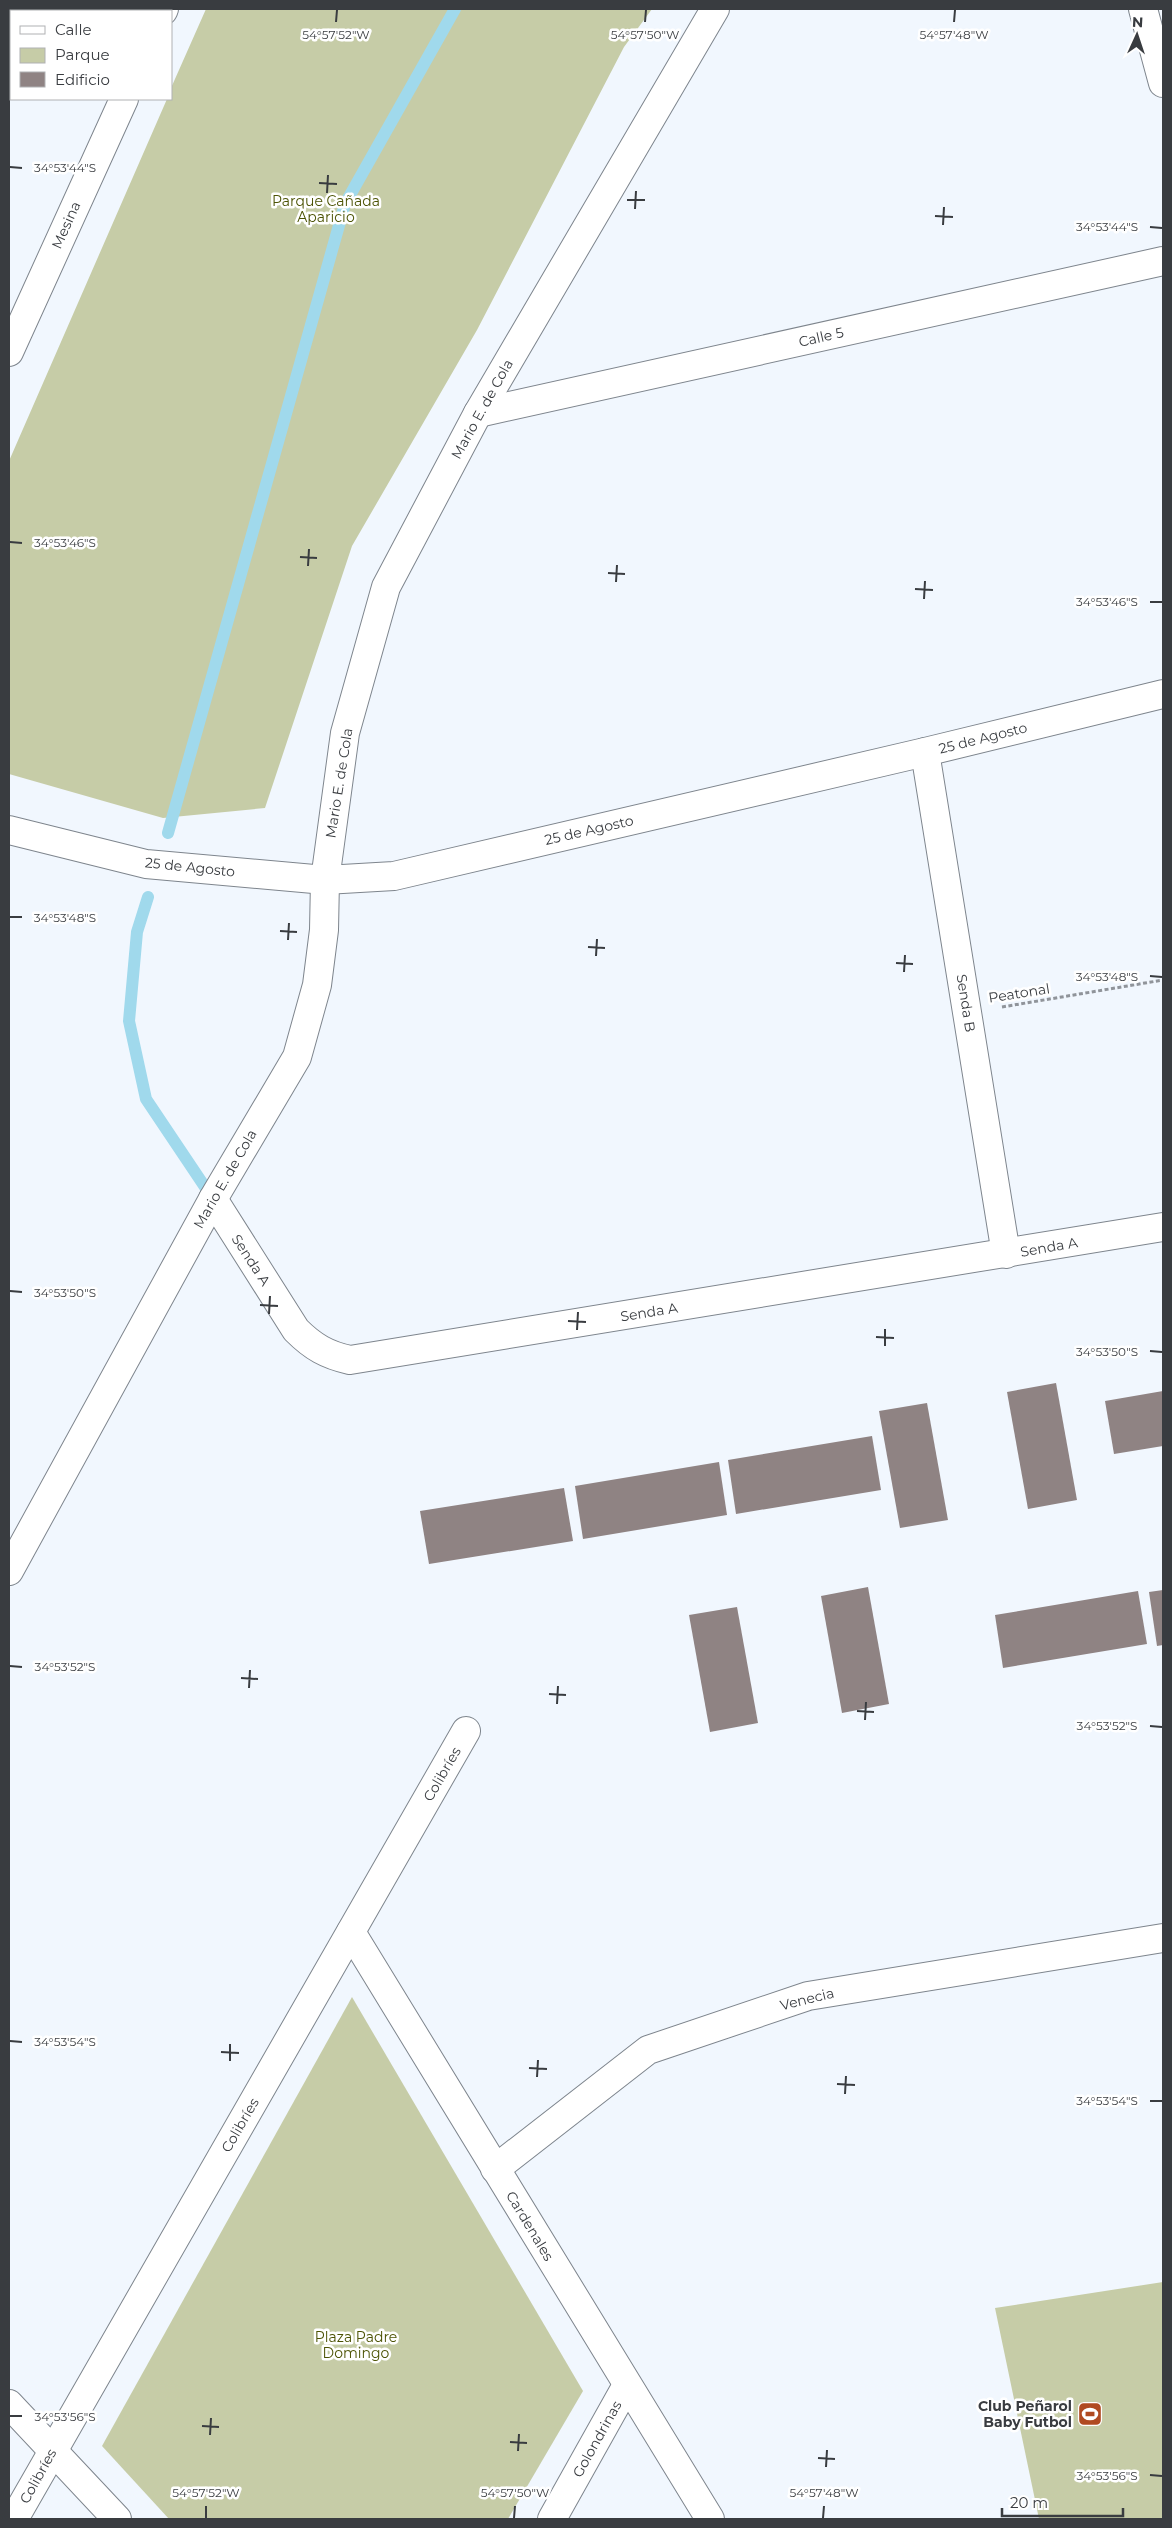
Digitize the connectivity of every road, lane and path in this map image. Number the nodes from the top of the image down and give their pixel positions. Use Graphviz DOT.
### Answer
graph roads {
  1 [pos="715,9"];
  2 [pos="1143,9"];
  3 [pos="1163,83"];
  4 [pos="124,100"];
  5 [pos="1163,261"];
  6 [pos="9,352"];
  7 [pos="478,413"];
  8 [pos="1163,694"];
  9 [pos="925,752"];
  10 [pos="9,830"];
  11 [pos="325,880"];
  12 [pos="1163,980"];
  13 [pos="967,1013"];
  14 [pos="213,1199"];
  15 [pos="1163,1227"];
  16 [pos="1006,1254"];
  17 [pos="9,1571"];
  18 [pos="466,1732"];
  19 [pos="350,1932"];
  20 [pos="1163,1938"];
  21 [pos="495,2169"];
  22 [pos="627,2385"];
  23 [pos="9,2404"];
  24 [pos="53,2449"];
  25 [pos="14,2519"];
  26 [pos="117,2519"];
  27 [pos="552,2519"];
  28 [pos="710,2519"];
  1 -- 7 [label="street, Mario E. de Cola"];
  2 -- 3 [label="street"];
  4 -- 6 [label="street, Mesina"];
  5 -- 7 [label="street, Calle 5"];
  7 -- 11 [label="street, Mario E. de Cola"];
  8 -- 9 [label="street, 25 de Agosto"];
  9 -- 11 [label="street, 25 de Agosto"];
  9 -- 13 [label="street, Senda B"];
  10 -- 11 [label="street, 25 de Agosto"];
  11 -- 14 [label="street, Mario E. de Cola"];
  12 -- 13 [label="path, Peatonal"];
  13 -- 16 [label="street, Senda B"];
  14 -- 16 [label="street, Senda A"];
  14 -- 17 [label="street, Mario E. de Cola"];
  15 -- 16 [label="street, Senda A"];
  18 -- 19 [label="street, Colibríes"];
  19 -- 21 [label="street, Cardenales"];
  19 -- 24 [label="street, Colibríes"];
  20 -- 21 [label="street, Venecia"];
  21 -- 22 [label="street, Cardenales"];
  22 -- 27 [label="street, Golondrinas"];
  22 -- 28 [label="street, Cardenales"];
  23 -- 24 [label="street"];
  24 -- 25 [label="street, Colibríes"];
  24 -- 26 [label="street"];
}
